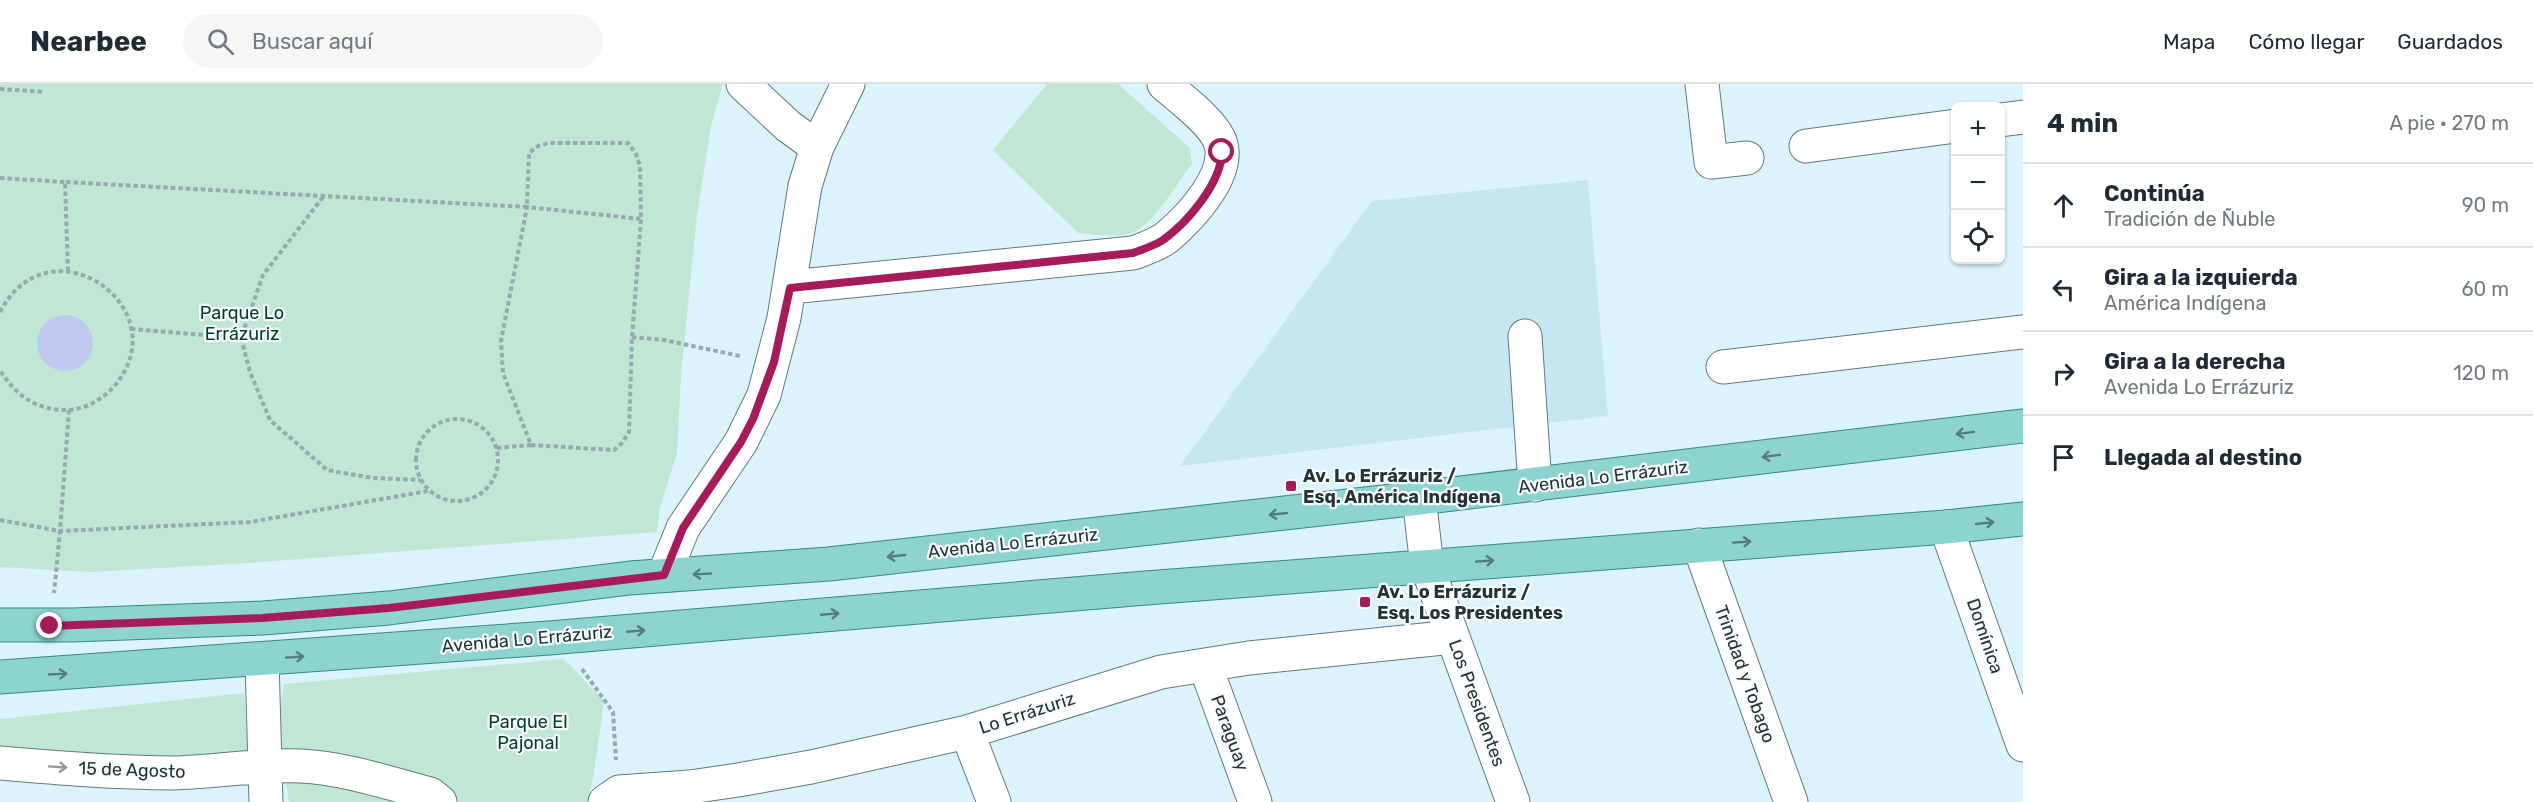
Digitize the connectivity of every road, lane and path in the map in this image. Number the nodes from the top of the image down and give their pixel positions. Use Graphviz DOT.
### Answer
graph roads {
  1 [pos="743,84"];
  2 [pos="848,84"];
  3 [pos="1164,84"];
  4 [pos="1702,84"];
  5 [pos="0,89"];
  6 [pos="44,92"];
  7 [pos="2023,117"];
  8 [pos="2005,119"];
  9 [pos="1951,127"];
  10 [pos="1806,146"];
  11 [pos="817,147"];
  12 [pos="1747,158"];
  13 [pos="0,178"];
  14 [pos="65,182"];
  15 [pos="323,196"];
  16 [pos="526,207"];
  17 [pos="640,219"];
  18 [pos="68,271"];
  19 [pos="790,288"];
  20 [pos="0,312"];
  21 [pos="131,329"];
  22 [pos="2023,332"];
  23 [pos="1525,336"];
  24 [pos="632,337"];
  25 [pos="241,338"];
  26 [pos="774,362"];
  27 [pos="1723,367"];
  28 [pos="0,370"];
  29 [pos="69,410"];
  30 [pos="2023,426"];
  31 [pos="531,446"];
  32 [pos="497,448"];
  33 [pos="420,480"];
  34 [pos="1535,485"];
  35 [pos="428,490"];
  36 [pos="1419,498"];
  37 [pos="2023,519"];
  38 [pos="0,520"];
  39 [pos="1947,527"];
  40 [pos="60,531"];
  41 [pos="1699,545"];
  42 [pos="1427,566"];
  43 [pos="664,575"];
  44 [pos="0,625"];
  45 [pos="50,626"];
  46 [pos="1453,637"];
  47 [pos="549,638"];
  48 [pos="262,660"];
  49 [pos="1205,665"];
  50 [pos="0,677"];
  51 [pos="967,732"];
  52 [pos="2023,745"];
  53 [pos="0,763"];
  54 [pos="264,765"];
  55 [pos="742,791"];
  56 [pos="607,800"];
  57 [pos="266,802"];
  58 [pos="440,802"];
  59 [pos="994,802"];
  60 [pos="1255,802"];
  61 [pos="1513,802"];
  62 [pos="1791,802"];
  1 -- 11 [label="street"];
  2 -- 11 [label="street"];
  3 -- 19 [label="street"];
  4 -- 12 [label="street"];
  5 -- 6 [label="path"];
  7 -- 8 [label="street"];
  9 -- 10 [label="street"];
  11 -- 19 [label="street"];
  13 -- 14 [label="path"];
  14 -- 15 [label="path"];
  14 -- 18 [label="path"];
  15 -- 16 [label="path"];
  15 -- 25 [label="path"];
  16 -- 17 [label="path"];
  16 -- 17 [label="path"];
  16 -- 31 [label="path"];
  17 -- 24 [label="path"];
  18 -- 20 [label="path"];
  18 -- 21 [label="path"];
  19 -- 26 [label="street"];
  21 -- 25 [label="path"];
  21 -- 29 [label="path"];
  22 -- 27 [label="street"];
  23 -- 34 [label="street"];
  24 -- 26 [label="path"];
  24 -- 31 [label="path"];
  25 -- 33 [label="path"];
  26 -- 43 [label="street"];
  28 -- 29 [label="path"];
  29 -- 40 [label="path"];
  30 -- 34 [label="main road, Avenida Lo Errázuriz, one-way"];
  31 -- 32 [label="path"];
  32 -- 33 [label="path"];
  32 -- 35 [label="path"];
  33 -- 35 [label="path"];
  34 -- 36 [label="main road, Avenida Lo Errázuriz"];
  35 -- 40 [label="path"];
  36 -- 42 [label="street, Los Presidentes"];
  36 -- 43 [label="main road, Avenida Lo Errázuriz, one-way"];
  39 -- 37 [label="main road, Avenida Lo Errázuriz, one-way"];
  38 -- 40 [label="path"];
  41 -- 39 [label="main road, Avenida Lo Errázuriz, one-way"];
  39 -- 52 [label="street, Domínica"];
  40 -- 45 [label="path"];
  42 -- 41 [label="main road, Avenida Lo Errázuriz, one-way"];
  41 -- 62 [label="street, Trinidad y Tobago"];
  42 -- 46 [label="street, Los Presidentes"];
  47 -- 42 [label="main road, Avenida Lo Errázuriz, one-way"];
  43 -- 45 [label="main road, Avenida Lo Errázuriz"];
  44 -- 45 [label="main road, Avenida Lo Errázuriz"];
  46 -- 49 [label="street, Lo Errázuriz"];
  46 -- 61 [label="street, Los Presidentes"];
  48 -- 47 [label="main road, Avenida Lo Errázuriz, one-way"];
  47 -- 56 [label="path"];
  50 -- 48 [label="main road, Avenida Lo Errázuriz, one-way"];
  48 -- 54 [label="street"];
  49 -- 51 [label="street, Lo Errázuriz"];
  49 -- 60 [label="street, Paraguay"];
  51 -- 55 [label="street, Lo Errázuriz"];
  51 -- 59 [label="street"];
  53 -- 54 [label="street, 15 de Agosto, one-way"];
  54 -- 57 [label="street"];
  54 -- 58 [label="street, 15 de Agosto"];
  55 -- 56 [label="street, Lo Errázuriz"];
}
